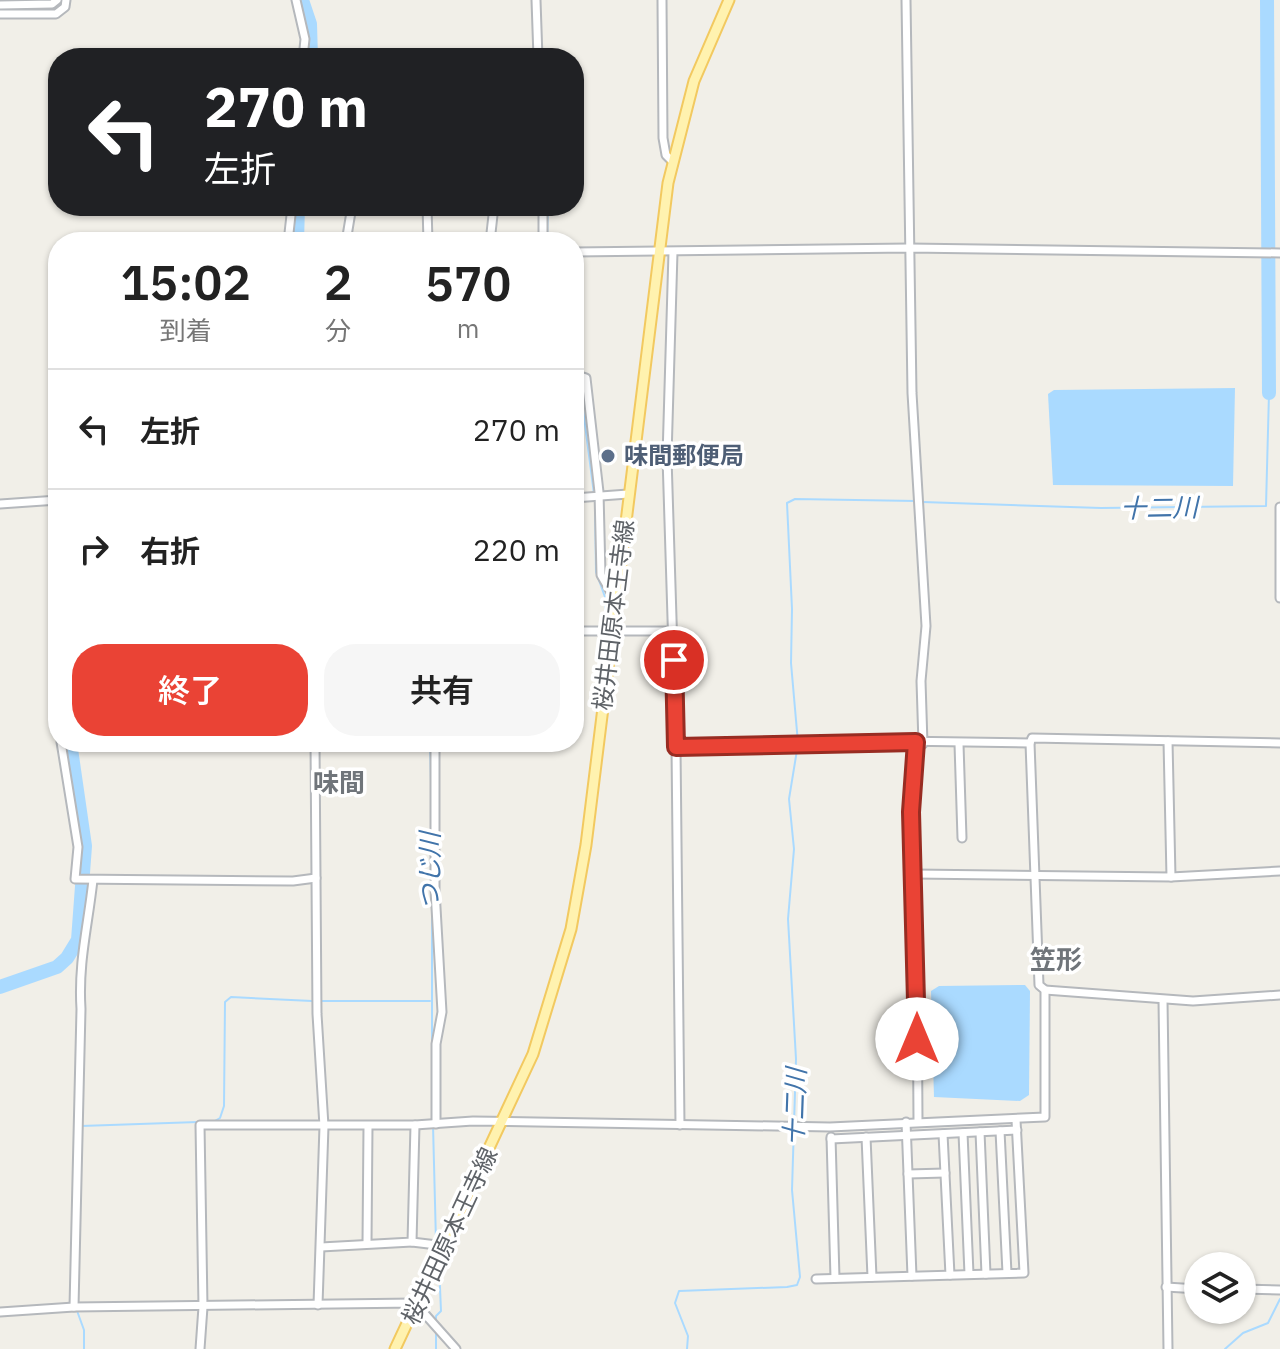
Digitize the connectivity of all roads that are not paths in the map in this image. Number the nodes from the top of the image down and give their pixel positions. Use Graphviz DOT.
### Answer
graph roads {
  1 [pos="57,0"];
  2 [pos="66,0"];
  3 [pos="296,0"];
  4 [pos="536,0"];
  5 [pos="662,0"];
  6 [pos="729,0"];
  7 [pos="906,0"];
  8 [pos="0,5"];
  9 [pos="0,14"];
  10 [pos="304,48"];
  11 [pos="538,48"];
  12 [pos="672,161"];
  13 [pos="909,248"];
  14 [pos="584,252"];
  15 [pos="658,252"];
  16 [pos="673,252"];
  17 [pos="1280,253"];
  18 [pos="584,377"];
  19 [pos="628,494"];
  20 [pos="599,496"];
  21 [pos="584,497"];
  22 [pos="48,501"];
  23 [pos="0,504"];
  24 [pos="1280,507"];
  25 [pos="1280,598"];
  26 [pos="616,601"];
  27 [pos="612,630"];
  28 [pos="584,631"];
  29 [pos="673,631"];
  30 [pos="1168,741"];
  31 [pos="920,743"];
  32 [pos="1030,743"];
  33 [pos="1280,743"];
  34 [pos="959,744"];
  35 [pos="676,747"];
  36 [pos="63,752"];
  37 [pos="315,752"];
  38 [pos="435,752"];
  39 [pos="962,838"];
  40 [pos="1280,871"];
  41 [pos="914,874"];
  42 [pos="1036,876"];
  43 [pos="1171,877"];
  44 [pos="316,878"];
  45 [pos="93,880"];
  46 [pos="1045,990"];
  47 [pos="1280,995"];
  48 [pos="1163,1000"];
  49 [pos="1016,1120"];
  50 [pos="918,1121"];
  51 [pos="504,1122"];
  52 [pos="906,1122"];
  53 [pos="436,1124"];
  54 [pos="415,1125"];
  55 [pos="680,1125"];
  56 [pos="324,1126"];
  57 [pos="368,1126"];
  58 [pos="830,1127"];
  59 [pos="1017,1130"];
  60 [pos="1000,1131"];
  61 [pos="980,1132"];
  62 [pos="963,1133"];
  63 [pos="943,1134"];
  64 [pos="907,1136"];
  65 [pos="866,1137"];
  66 [pos="831,1139"];
  67 [pos="945,1173"];
  68 [pos="908,1174"];
  69 [pos="412,1242"];
  70 [pos="367,1243"];
  71 [pos="439,1244"];
  72 [pos="321,1247"];
  73 [pos="1007,1273"];
  74 [pos="969,1274"];
  75 [pos="986,1274"];
  76 [pos="950,1275"];
  77 [pos="912,1276"];
  78 [pos="872,1277"];
  79 [pos="835,1278"];
  80 [pos="816,1279"];
  81 [pos="1166,1287"];
  82 [pos="1184,1288"];
  83 [pos="1256,1289"];
  84 [pos="1280,1290"];
  85 [pos="318,1305"];
  86 [pos="418,1306"];
  87 [pos="74,1307"];
  88 [pos="203,1307"];
  89 [pos="0,1312"];
  90 [pos="200,1349"];
  91 [pos="395,1349"];
  92 [pos="456,1349"];
  93 [pos="1168,1349"];
  1 -- 8 [label="street"];
  2 -- 9 [label="street"];
  3 -- 10 [label="street"];
  4 -- 11 [label="street"];
  5 -- 12 [label="street"];
  6 -- 12 [label="main road, 桜井田原本王寺線"];
  7 -- 13 [label="street"];
  12 -- 15 [label="main road, 桜井田原本王寺線"];
  13 -- 16 [label="street"];
  13 -- 17 [label="street"];
  13 -- 31 [label="street"];
  14 -- 15 [label="street"];
  15 -- 16 [label="street"];
  15 -- 19 [label="main road, 桜井田原本王寺線"];
  16 -- 29 [label="street"];
  18 -- 20 [label="street"];
  19 -- 20 [label="street"];
  19 -- 26 [label="main road, 桜井田原本王寺線"];
  20 -- 21 [label="street"];
  20 -- 26 [label="street"];
  22 -- 23 [label="street"];
  24 -- 25 [label="street"];
  26 -- 27 [label="main road, 桜井田原本王寺線"];
  27 -- 28 [label="street"];
  27 -- 29 [label="street"];
  27 -- 51 [label="main road, 桜井田原本王寺線"];
  29 -- 35 [label="street"];
  30 -- 32 [label="street"];
  30 -- 33 [label="street"];
  30 -- 43 [label="street"];
  31 -- 34 [label="street"];
  31 -- 35 [label="street"];
  31 -- 41 [label="street"];
  32 -- 34 [label="street"];
  32 -- 42 [label="street"];
  34 -- 39 [label="street"];
  35 -- 55 [label="street"];
  36 -- 45 [label="street"];
  37 -- 44 [label="street"];
  38 -- 53 [label="street"];
  40 -- 43 [label="street"];
  41 -- 42 [label="street"];
  41 -- 50 [label="street"];
  42 -- 43 [label="street"];
  42 -- 46 [label="street"];
  44 -- 45 [label="street"];
  44 -- 56 [label="street"];
  45 -- 87 [label="street"];
  46 -- 48 [label="street"];
  46 -- 49 [label="street"];
  47 -- 48 [label="street"];
  48 -- 81 [label="street"];
  49 -- 50 [label="street"];
  49 -- 59 [label="street"];
  50 -- 52 [label="street"];
  51 -- 53 [label="street"];
  51 -- 55 [label="street"];
  51 -- 71 [label="main road, 桜井田原本王寺線"];
  52 -- 58 [label="street"];
  52 -- 64 [label="street"];
  53 -- 54 [label="street"];
  54 -- 57 [label="street"];
  54 -- 69 [label="street"];
  55 -- 58 [label="street"];
  56 -- 57 [label="street"];
  56 -- 72 [label="street"];
  56 -- 88 [label="street"];
  57 -- 70 [label="street"];
  58 -- 66 [label="street"];
  59 -- 60 [label="street"];
  59 -- 73 [label="street"];
  60 -- 61 [label="street"];
  60 -- 73 [label="street"];
  61 -- 62 [label="street"];
  61 -- 75 [label="street"];
  62 -- 63 [label="street"];
  62 -- 74 [label="street"];
  63 -- 64 [label="street"];
  63 -- 67 [label="street"];
  64 -- 65 [label="street"];
  64 -- 68 [label="street"];
  65 -- 66 [label="street"];
  65 -- 78 [label="street"];
  66 -- 79 [label="street"];
  67 -- 68 [label="street"];
  67 -- 76 [label="street"];
  68 -- 77 [label="street"];
  69 -- 70 [label="street"];
  69 -- 71 [label="street"];
  70 -- 72 [label="street"];
  71 -- 86 [label="main road, 桜井田原本王寺線"];
  72 -- 85 [label="street"];
  73 -- 75 [label="street"];
  74 -- 75 [label="street"];
  74 -- 76 [label="street"];
  76 -- 77 [label="street"];
  77 -- 78 [label="street"];
  78 -- 79 [label="street"];
  79 -- 80 [label="street"];
  81 -- 82 [label="street"];
  81 -- 93 [label="street"];
  83 -- 84 [label="street"];
  85 -- 86 [label="street"];
  85 -- 88 [label="street"];
  86 -- 91 [label="main road, 桜井田原本王寺線"];
  86 -- 92 [label="street"];
  87 -- 88 [label="street"];
  87 -- 89 [label="street"];
  88 -- 90 [label="street"];
}
